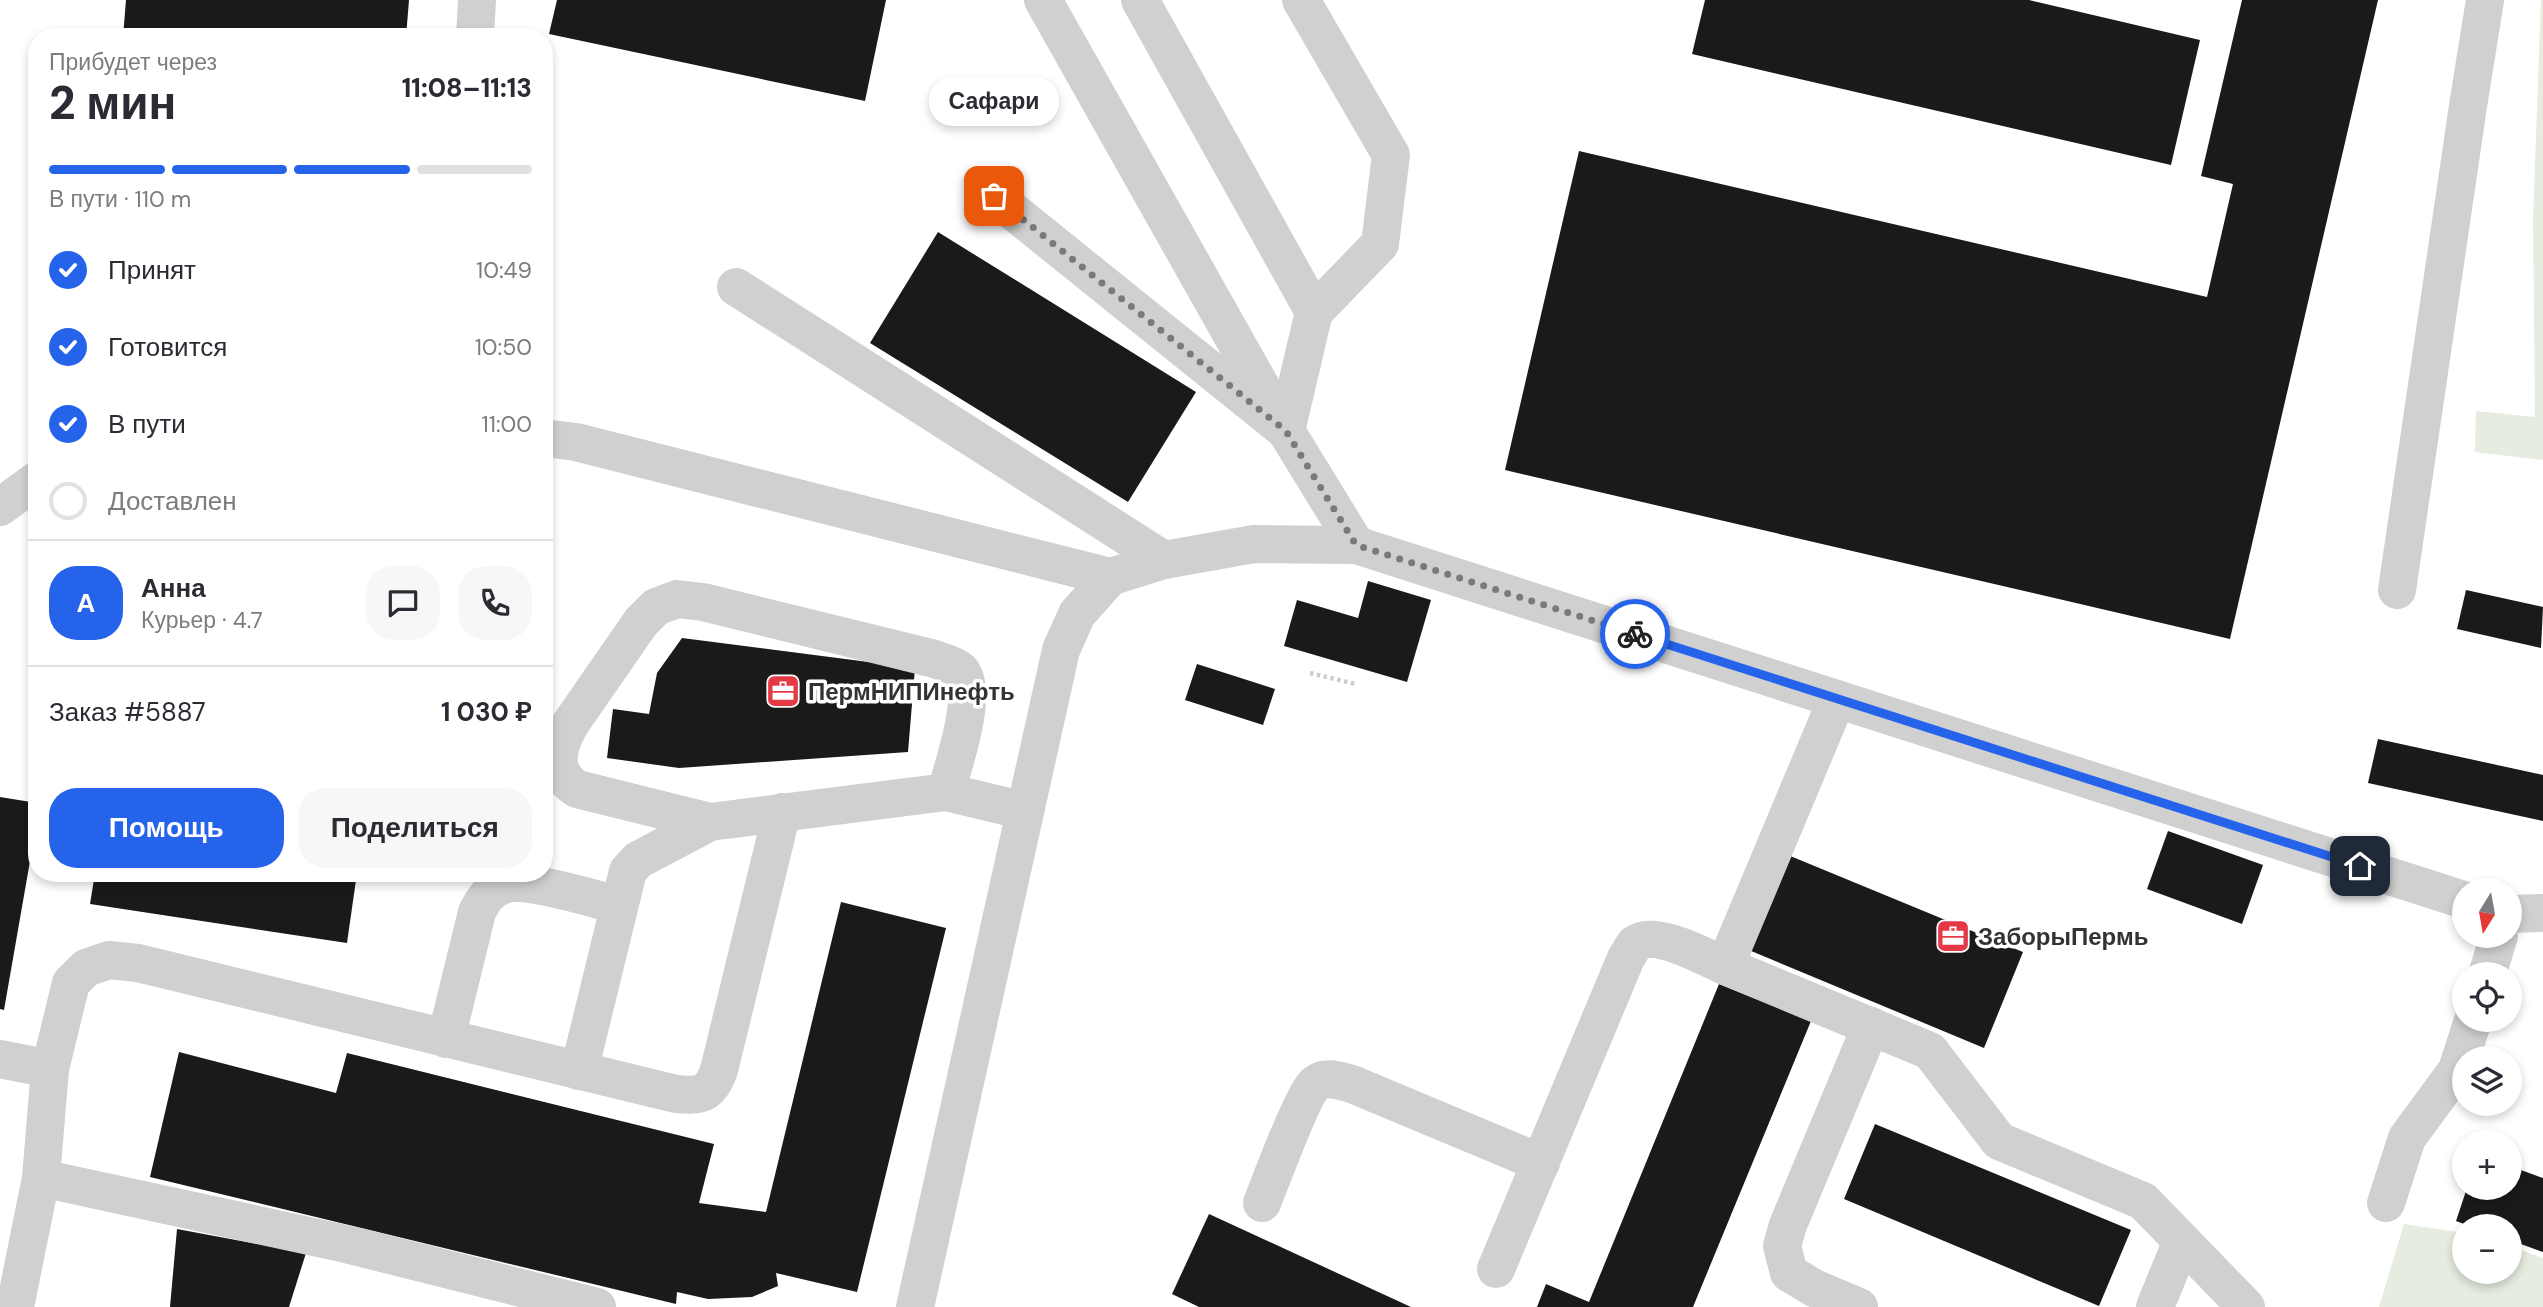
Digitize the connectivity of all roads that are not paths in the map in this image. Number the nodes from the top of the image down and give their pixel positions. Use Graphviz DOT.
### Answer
graph roads {
  1 [pos="477,0"];
  2 [pos="1043,0"];
  3 [pos="1140,0"];
  4 [pos="1301,0"];
  5 [pos="2485,0"];
  6 [pos="475,28"];
  7 [pos="994,196"];
  8 [pos="736,287"];
  9 [pos="1314,312"];
  10 [pos="1286,431"];
  11 [pos="553,439"];
  12 [pos="28,487"];
  13 [pos="0,507"];
  14 [pos="1356,545"];
  15 [pos="1164,560"];
  16 [pos="1110,577"];
  17 [pos="2398,590"];
  18 [pos="1837,699"];
  19 [pos="947,792"];
  20 [pos="1025,811"];
  21 [pos="782,813"];
  22 [pos="710,822"];
  23 [pos="2452,896"];
  24 [pos="618,905"];
  25 [pos="2543,913"];
  26 [pos="2522,914"];
  27 [pos="1725,965"];
  28 [pos="1871,1027"];
  29 [pos="2469,1032"];
  30 [pos="446,1039"];
  31 [pos="0,1059"];
  32 [pos="50,1069"];
  33 [pos="579,1071"];
  34 [pos="1541,1163"];
  35 [pos="41,1178"];
  36 [pos="1262,1203"];
  37 [pos="2386,1203"];
  38 [pos="2182,1241"];
  39 [pos="1496,1269"];
  40 [pos="15,1307"];
  41 [pos="597,1307"];
  42 [pos="915,1307"];
  43 [pos="1859,1307"];
  44 [pos="2155,1307"];
  45 [pos="2246,1307"];
  1 -- 6 [label="lane"];
  2 -- 10 [label="lane"];
  3 -- 9 [label="lane"];
  4 -- 9 [label="lane"];
  5 -- 17 [label="lane"];
  7 -- 10 [label="lane"];
  8 -- 15 [label="lane"];
  9 -- 10 [label="lane"];
  10 -- 14 [label="lane"];
  11 -- 16 [label="lane"];
  12 -- 13 [label="lane"];
  14 -- 15 [label="lane"];
  14 -- 18 [label="lane"];
  15 -- 16 [label="lane"];
  16 -- 20 [label="lane"];
  18 -- 23 [label="lane"];
  18 -- 27 [label="lane"];
  19 -- 20 [label="lane"];
  19 -- 21 [label="lane"];
  19 -- 22 [label="lane"];
  20 -- 42 [label="lane"];
  21 -- 22 [label="lane"];
  21 -- 33 [label="lane"];
  22 -- 24 [label="lane"];
  24 -- 30 [label="lane"];
  24 -- 33 [label="lane"];
  25 -- 26 [label="lane"];
  27 -- 28 [label="lane"];
  27 -- 34 [label="lane"];
  28 -- 38 [label="lane"];
  28 -- 43 [label="lane"];
  29 -- 37 [label="lane"];
  30 -- 32 [label="lane"];
  30 -- 33 [label="lane"];
  31 -- 32 [label="lane"];
  32 -- 35 [label="lane"];
  34 -- 36 [label="lane"];
  34 -- 39 [label="lane"];
  35 -- 40 [label="lane"];
  35 -- 41 [label="lane"];
  38 -- 44 [label="lane"];
  38 -- 45 [label="lane"];
}
